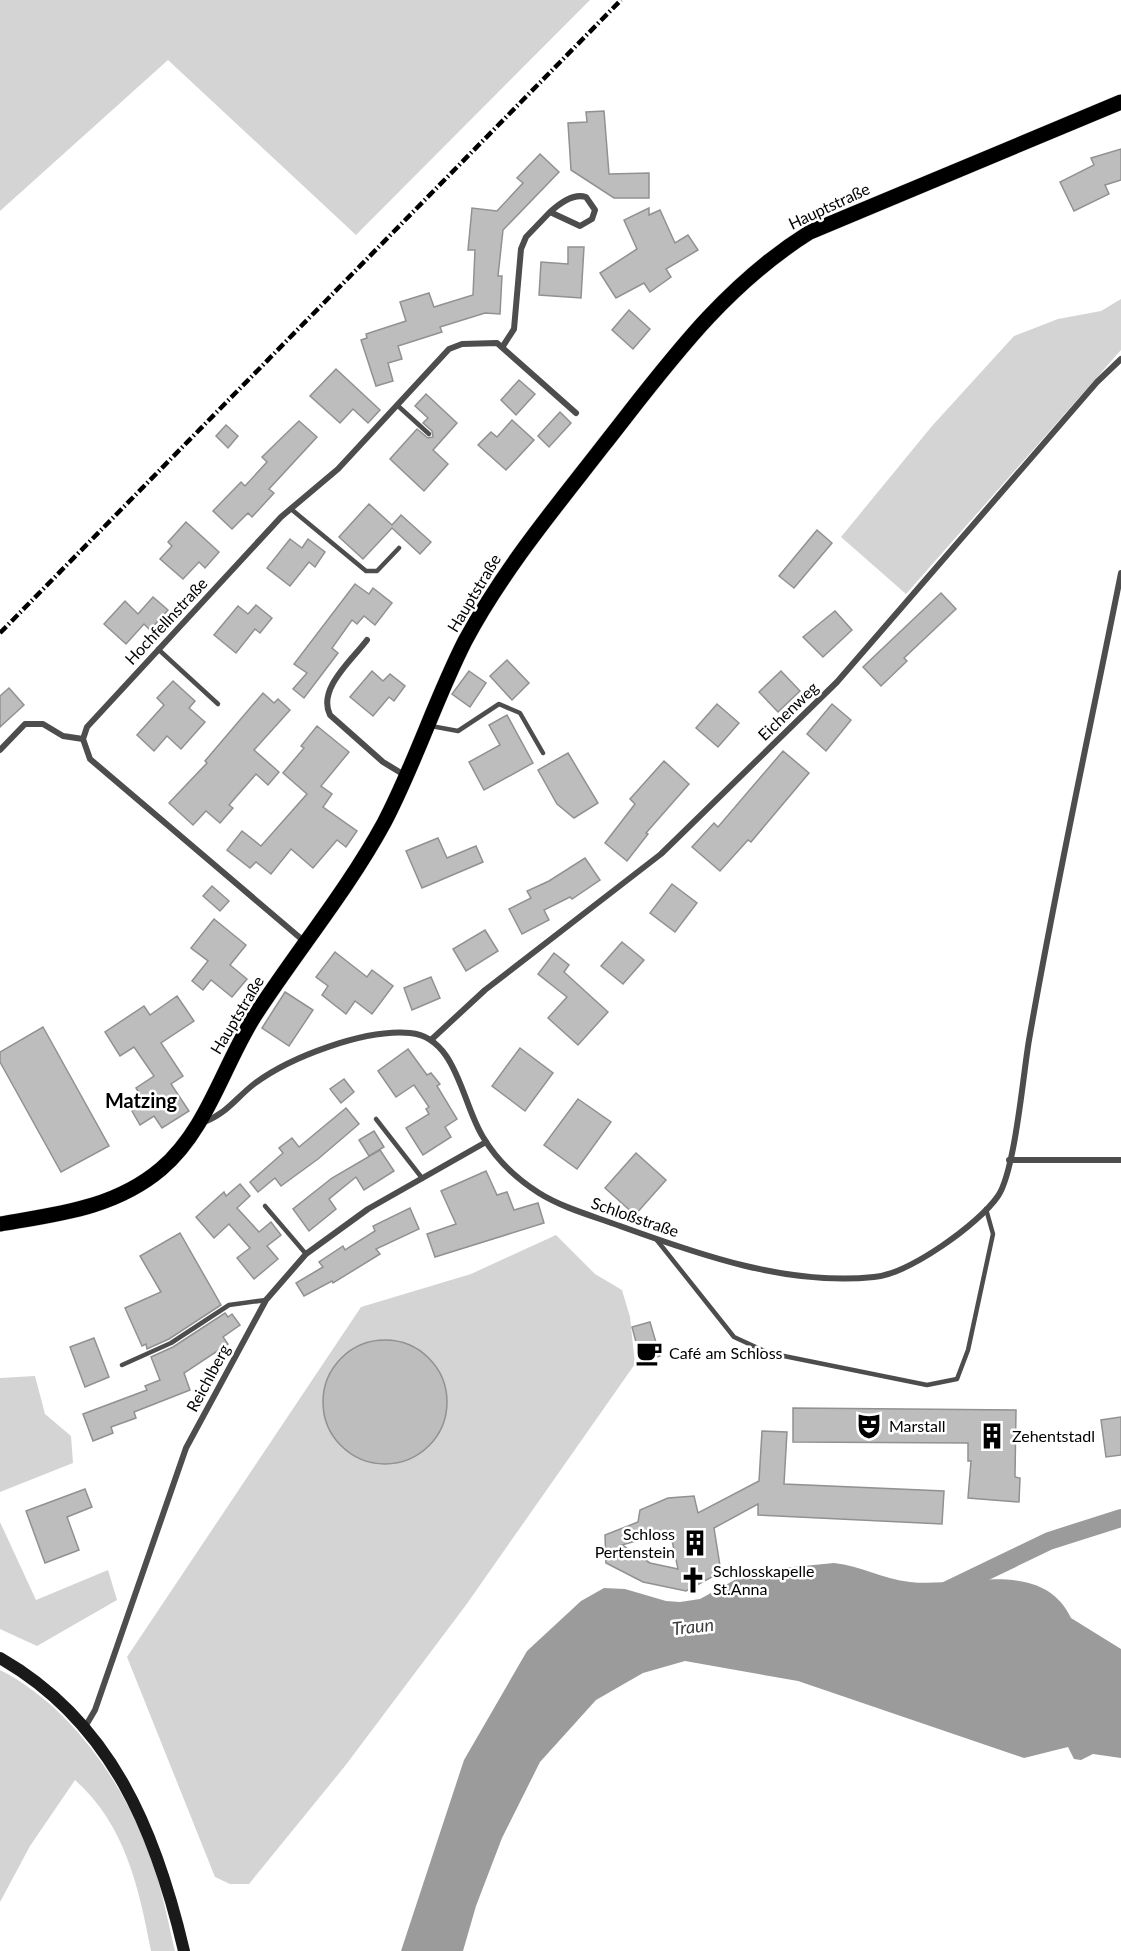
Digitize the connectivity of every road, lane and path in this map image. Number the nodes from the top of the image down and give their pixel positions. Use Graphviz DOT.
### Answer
graph roads {
  1 [pos="1121,102"];
  2 [pos="550,212"];
  3 [pos="503,346"];
  4 [pos="1121,359"];
  5 [pos="397,405"];
  6 [pos="576,413"];
  7 [pos="429,434"];
  8 [pos="291,509"];
  9 [pos="399,548"];
  10 [pos="1121,573"];
  11 [pos="367,640"];
  12 [pos="158,649"];
  13 [pos="218,704"];
  14 [pos="428,725"];
  15 [pos="83,739"];
  16 [pos="0,750"];
  17 [pos="543,753"];
  18 [pos="407,776"];
  19 [pos="306,943"];
  20 [pos="432,1039"];
  21 [pos="376,1119"];
  22 [pos="198,1124"];
  23 [pos="486,1142"];
  24 [pos="1009,1160"];
  25 [pos="1121,1160"];
  26 [pos="422,1178"];
  27 [pos="265,1206"];
  28 [pos="986,1209"];
  29 [pos="0,1224"];
  30 [pos="656,1239"];
  31 [pos="306,1254"];
  32 [pos="266,1300"];
  33 [pos="122,1365"];
  34 [pos="0,1658"];
  35 [pos="84,1727"];
  36 [pos="184,1951"];
  1 -- 14 [label="main road, Hauptstraße"];
  2 -- 2 [label="street"];
  2 -- 3 [label="street"];
  3 -- 5 [label="street, Hochfellnstraße"];
  3 -- 6 [label="street"];
  4 -- 20 [label="street, Eichenweg"];
  5 -- 7 [label="lane"];
  5 -- 8 [label="street, Hochfellnstraße"];
  8 -- 9 [label="lane"];
  8 -- 12 [label="street, Hochfellnstraße"];
  10 -- 24 [label="street, Schloßstraße"];
  11 -- 18 [label="street"];
  12 -- 13 [label="lane"];
  12 -- 15 [label="street, Hochfellnstraße"];
  14 -- 17 [label="lane"];
  14 -- 18 [label="main road, Hauptstraße"];
  15 -- 16 [label="street"];
  15 -- 19 [label="street"];
  18 -- 19 [label="main road, Hauptstraße"];
  19 -- 22 [label="main road, Hauptstraße"];
  20 -- 22 [label="street"];
  20 -- 23 [label="street, Schloßstraße"];
  21 -- 26 [label="lane"];
  22 -- 29 [label="main road, Hauptstraße"];
  23 -- 26 [label="street, Reichlberg"];
  23 -- 30 [label="street, Schloßstraße"];
  24 -- 25 [label="street"];
  24 -- 28 [label="street, Schloßstraße"];
  26 -- 31 [label="street, Reichlberg"];
  27 -- 31 [label="lane"];
  28 -- 30 [label="street, Schloßstraße"];
  28 -- 30 [label="lane"];
  31 -- 32 [label="street, Reichlberg"];
  32 -- 33 [label="lane"];
  32 -- 35 [label="street, Reichlberg"];
  34 -- 35 [label="main road"];
  35 -- 36 [label="main road"];
}
